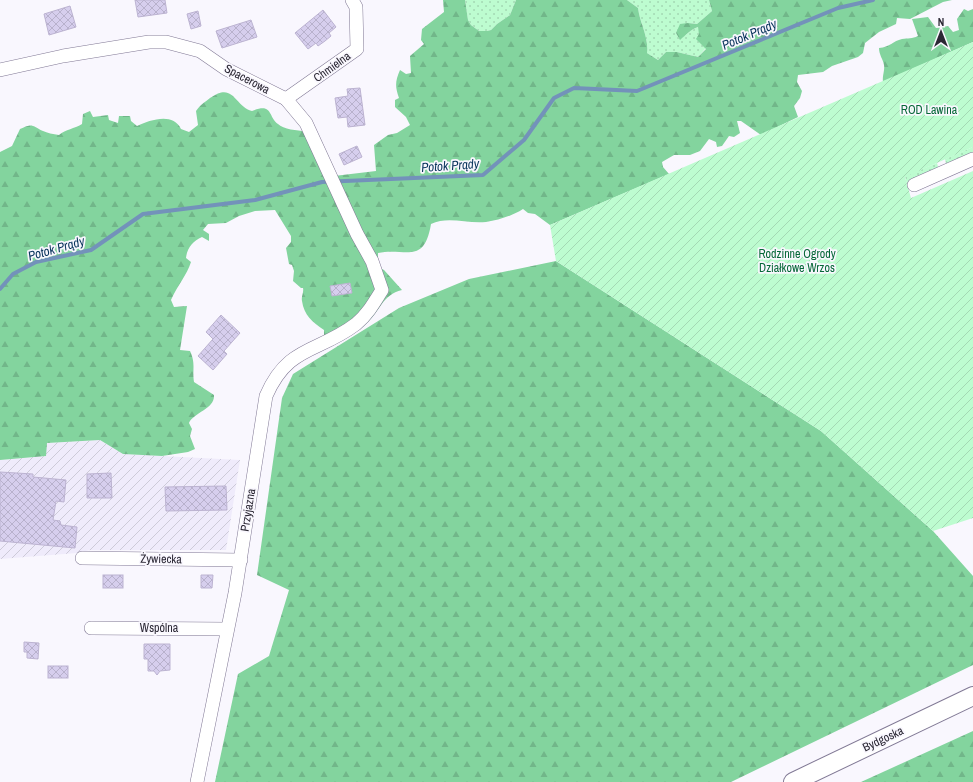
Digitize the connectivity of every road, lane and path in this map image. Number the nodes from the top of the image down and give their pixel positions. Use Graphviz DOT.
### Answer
graph roads {
  1 [pos="352,0"];
  2 [pos="0,70"];
  3 [pos="286,99"];
  4 [pos="973,160"];
  5 [pos="914,185"];
  6 [pos="382,290"];
  7 [pos="82,558"];
  8 [pos="240,560"];
  9 [pos="90,628"];
  10 [pos="227,629"];
  11 [pos="973,696"];
  12 [pos="197,782"];
  13 [pos="793,782"];
  1 -- 3 [label="street, Chmielna"];
  2 -- 3 [label="street, Spacerowa"];
  3 -- 6 [label="street, Spacerowa"];
  4 -- 5 [label="street"];
  6 -- 8 [label="street, Przyjazna"];
  7 -- 8 [label="street, Żywiecka"];
  8 -- 10 [label="street, Przyjazna"];
  9 -- 10 [label="street, Wspólna"];
  10 -- 12 [label="street, Przyjazna"];
  11 -- 13 [label="main road, Bydgoska"];
}
